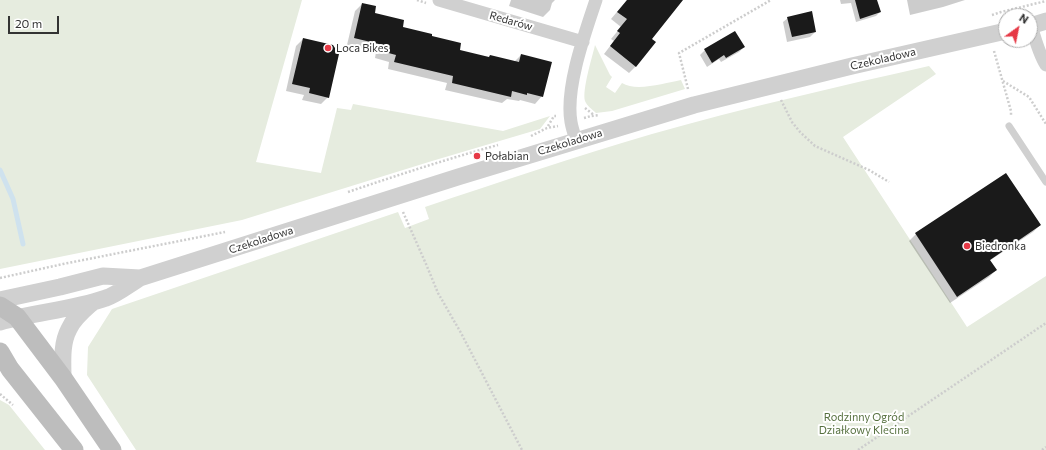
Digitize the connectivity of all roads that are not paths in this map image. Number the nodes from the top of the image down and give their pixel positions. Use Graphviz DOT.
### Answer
graph roads {
  1 [pos="439,0"];
  2 [pos="596,0"];
  3 [pos="998,33"];
  4 [pos="583,42"];
  5 [pos="1038,48"];
  6 [pos="1046,65"];
  7 [pos="1009,126"];
  8 [pos="576,140"];
  9 [pos="1046,182"];
  10 [pos="140,278"];
  11 [pos="0,300"];
  12 [pos="92,303"];
  13 [pos="0,306"];
  14 [pos="8,319"];
  15 [pos="0,352"];
  16 [pos="63,378"];
  17 [pos="74,450"];
  18 [pos="112,450"];
  1 -- 4 [label="street, Redarów"];
  2 -- 4 [label="street"];
  3 -- 8 [label="street, Czekoladowa"];
  4 -- 8 [label="street"];
  5 -- 6 [label="street"];
  7 -- 9 [label="lane"];
  8 -- 10 [label="street, Czekoladowa"];
  10 -- 11 [label="street, Czekoladowa"];
  10 -- 12 [label="street, Czekoladowa"];
  12 -- 14 [label="street, Czekoladowa"];
  12 -- 16 [label="street"];
  13 -- 14 [label="main road"];
  14 -- 16 [label="main road"];
  15 -- 17 [label="main road"];
  16 -- 18 [label="main road"];
}
